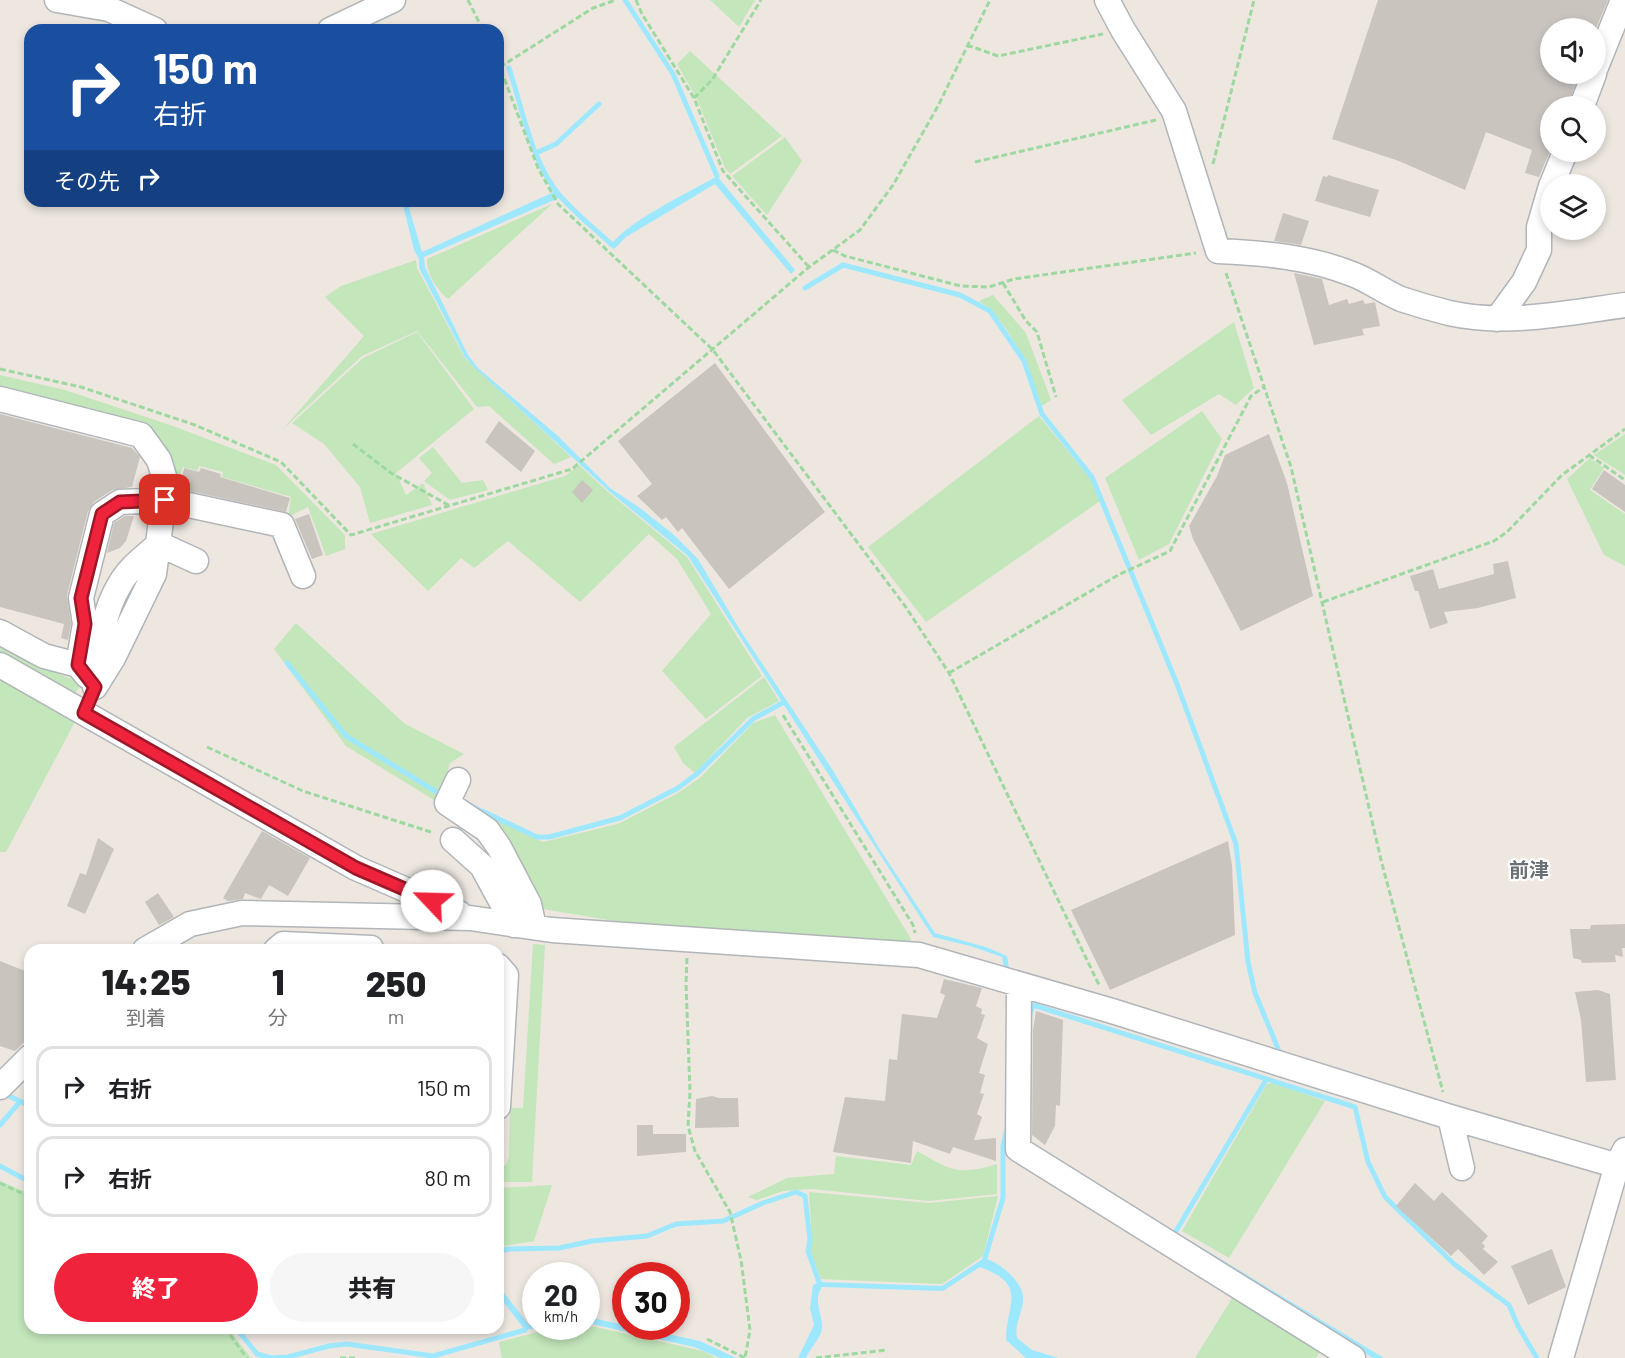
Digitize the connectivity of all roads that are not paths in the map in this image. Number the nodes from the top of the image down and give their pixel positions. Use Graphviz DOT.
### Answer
graph roads {
  1 [pos="57,0"];
  2 [pos="393,0"];
  3 [pos="1107,0"];
  4 [pos="1623,0"];
  5 [pos="142,24"];
  6 [pos="343,24"];
  7 [pos="1606,42"];
  8 [pos="1540,224"];
  9 [pos="1625,305"];
  10 [pos="1497,319"];
  11 [pos="0,399"];
  12 [pos="165,500"];
  13 [pos="159,544"];
  14 [pos="196,561"];
  15 [pos="303,576"];
  16 [pos="0,632"];
  17 [pos="0,665"];
  18 [pos="78,665"];
  19 [pos="95,687"];
  20 [pos="84,713"];
  21 [pos="458,780"];
  22 [pos="453,840"];
  23 [pos="325,915"];
  24 [pos="470,918"];
  25 [pos="524,926"];
  26 [pos="155,944"];
  27 [pos="323,944"];
  28 [pos="504,972"];
  29 [pos="1019,985"];
  30 [pos="504,1019"];
  31 [pos="24,1065"];
  32 [pos="0,1087"];
  33 [pos="1450,1117"];
  34 [pos="1622,1161"];
  35 [pos="1462,1168"];
  36 [pos="1353,1358"];
  37 [pos="1561,1358"];
  1 -- 5 [label="street"];
  2 -- 6 [label="street"];
  3 -- 10 [label="street"];
  4 -- 7 [label="street"];
  8 -- 10 [label="street"];
  9 -- 10 [label="street"];
  11 -- 12 [label="street"];
  12 -- 13 [label="street"];
  12 -- 15 [label="street"];
  12 -- 18 [label="street"];
  13 -- 14 [label="street"];
  13 -- 19 [label="street"];
  16 -- 18 [label="street"];
  17 -- 20 [label="street"];
  18 -- 19 [label="street"];
  19 -- 20 [label="street"];
  20 -- 24 [label="street"];
  21 -- 25 [label="street"];
  22 -- 25 [label="street"];
  23 -- 24 [label="street"];
  23 -- 26 [label="street"];
  23 -- 27 [label="street"];
  24 -- 25 [label="street"];
  25 -- 29 [label="street"];
  28 -- 30 [label="street"];
  29 -- 33 [label="street"];
  29 -- 36 [label="street"];
  31 -- 32 [label="street"];
  33 -- 34 [label="street"];
  33 -- 35 [label="street"];
  34 -- 37 [label="street"];
}
